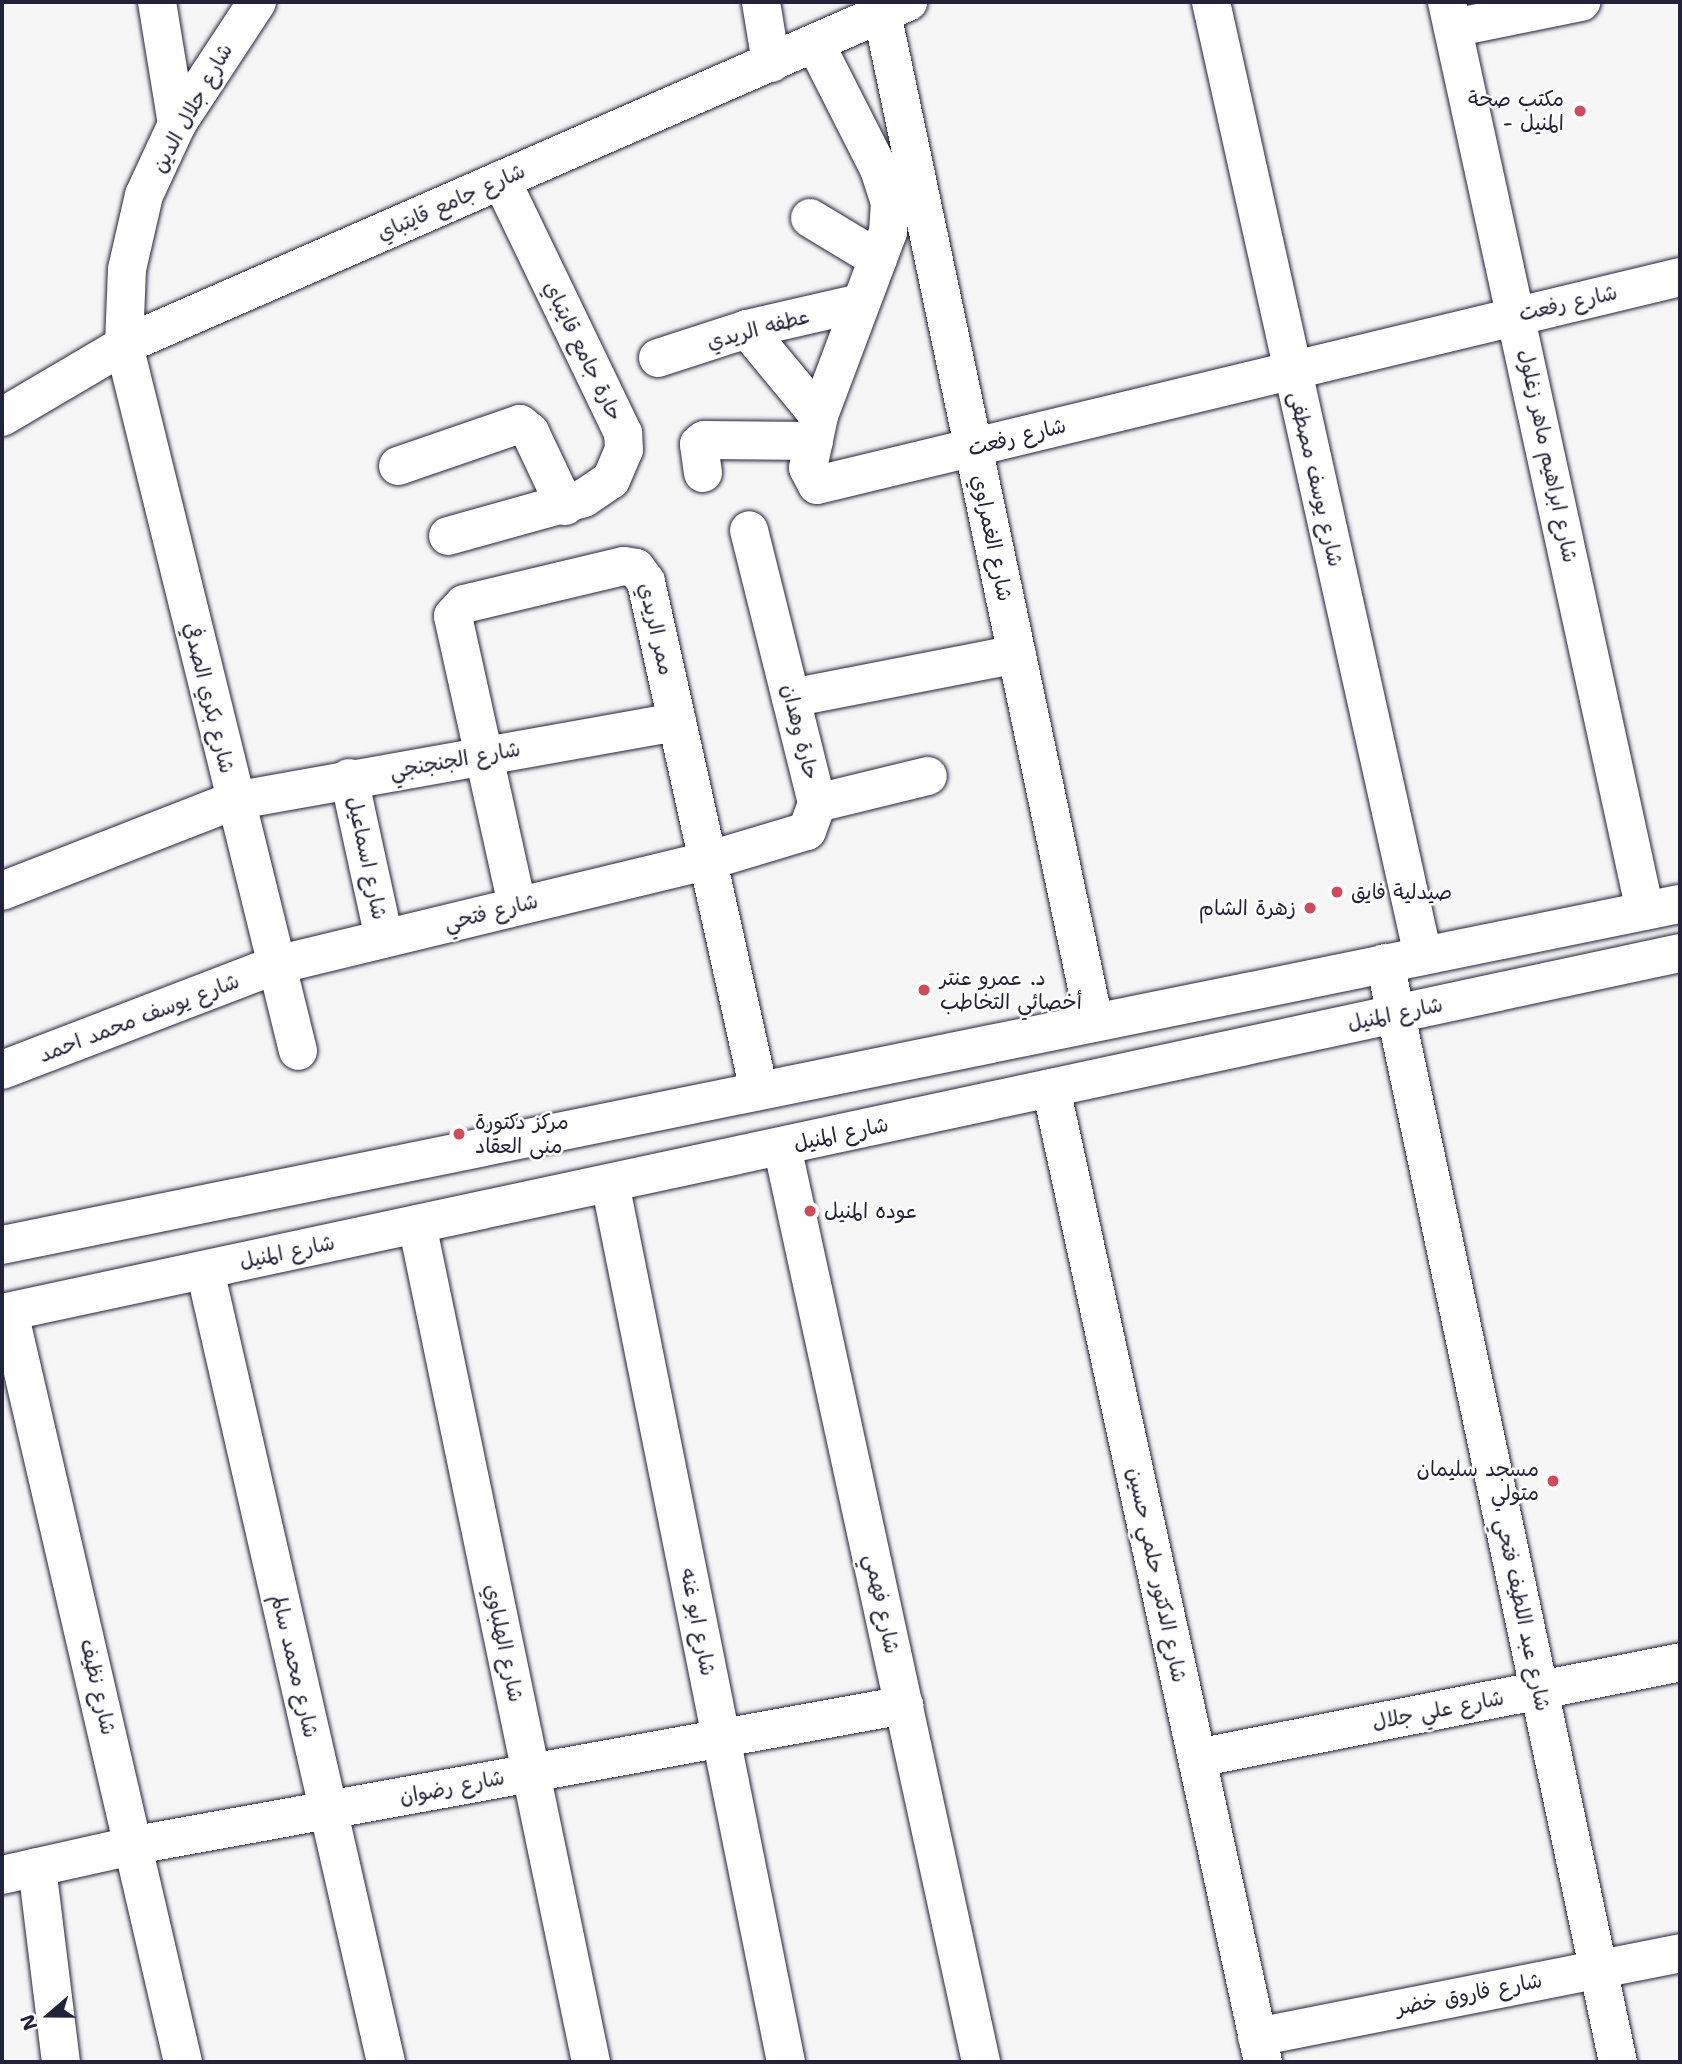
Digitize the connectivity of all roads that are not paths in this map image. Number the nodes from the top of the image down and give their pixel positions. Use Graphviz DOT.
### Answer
graph roads {
  1 [pos="157,2"];
  2 [pos="257,2"];
  3 [pos="761,2"];
  4 [pos="1211,2"];
  5 [pos="1581,2"];
  6 [pos="895,7"];
  7 [pos="1450,15"];
  8 [pos="815,43"];
  9 [pos="771,63"];
  10 [pos="177,124"];
  11 [pos="501,180"];
  12 [pos="810,218"];
  13 [pos="878,259"];
  14 [pos="1680,277"];
  15 [pos="860,303"];
  16 [pos="1518,315"];
  17 [pos="747,329"];
  18 [pos="124,345"];
  19 [pos="658,358"];
  20 [pos="1291,367"];
  21 [pos="2,417"];
  22 [pos="816,428"];
  23 [pos="973,449"];
  24 [pos="398,466"];
  25 [pos="703,472"];
  26 [pos="565,506"];
  27 [pos="749,530"];
  28 [pos="448,536"];
  29 [pos="1017,654"];
  30 [pos="791,698"];
  31 [pos="677,722"];
  32 [pos="483,755"];
  33 [pos="928,776"];
  34 [pos="349,778"];
  35 [pos="233,801"];
  36 [pos="817,803"];
  37 [pos="707,861"];
  38 [pos="2,891"];
  39 [pos="517,905"];
  40 [pos="1663,907"];
  41 [pos="384,938"];
  42 [pos="1680,953"];
  43 [pos="1423,956"];
  44 [pos="1385,963"];
  45 [pos="276,965"];
  46 [pos="1396,1014"];
  47 [pos="1094,1022"];
  48 [pos="298,1051"];
  49 [pos="2,1070"];
  50 [pos="1051,1088"];
  51 [pos="759,1091"];
  52 [pos="782,1146"];
  53 [pos="610,1183"];
  54 [pos="417,1224"];
  55 [pos="2,1245"];
  56 [pos="205,1270"];
  57 [pos="6,1312"];
  58 [pos="1680,1662"];
  59 [pos="1539,1690"];
  60 [pos="904,1705"];
  61 [pos="722,1738"];
  62 [pos="1196,1758"];
  63 [pos="530,1772"];
  64 [pos="328,1811"];
  65 [pos="136,1845"];
  66 [pos="19,1871"];
  67 [pos="1680,1953"];
  68 [pos="1598,1969"];
  69 [pos="1260,2049"];
  70 [pos="61,2062"];
  71 [pos="183,2062"];
  72 [pos="386,2062"];
  73 [pos="591,2062"];
  74 [pos="786,2062"];
  75 [pos="981,2062"];
  76 [pos="1618,2062"];
  1 -- 10 [label="street"];
  2 -- 10 [label="street, شارع جلال الدين"];
  3 -- 9 [label="street"];
  4 -- 20 [label="street, شارع يوسف مصطفى"];
  5 -- 7 [label="street"];
  6 -- 8 [label="street, شارع جامع قايتباي"];
  6 -- 23 [label="street, شارع الغمراوي"];
  7 -- 16 [label="street, شارع ابراهيم ماهر زغلول"];
  8 -- 9 [label="street, شارع جامع قايتباي"];
  8 -- 13 [label="street, شارع رفعت"];
  9 -- 11 [label="street, شارع جامع قايتباي"];
  10 -- 18 [label="street, شارع جلال الدين"];
  11 -- 18 [label="street, شارع جامع قايتباي"];
  11 -- 26 [label="street, حارة جامع قايتباي"];
  12 -- 13 [label="street"];
  13 -- 15 [label="street, شارع رفعت"];
  14 -- 16 [label="street, شارع رفعت"];
  15 -- 17 [label="street, عطفه الريدي"];
  15 -- 22 [label="street, شارع رفعت"];
  16 -- 20 [label="street, شارع رفعت"];
  16 -- 40 [label="street, شارع ابراهيم ماهر زغلول"];
  17 -- 19 [label="street, عطفه الريدي"];
  17 -- 22 [label="street"];
  18 -- 21 [label="street, شارع جامع قايتباي"];
  18 -- 35 [label="street, شارع بكري الصدفي"];
  20 -- 23 [label="street, شارع رفعت"];
  20 -- 43 [label="street, شارع يوسف مصطفى"];
  22 -- 23 [label="street, شارع رفعت"];
  22 -- 25 [label="street"];
  23 -- 29 [label="street, شارع الغمراوي"];
  24 -- 26 [label="street"];
  26 -- 28 [label="street, حارة جامع قايتباي"];
  27 -- 30 [label="street, حارة وهدان"];
  29 -- 30 [label="street"];
  29 -- 47 [label="street, شارع الغمراوي"];
  30 -- 36 [label="street, حارة وهدان"];
  31 -- 32 [label="street, شارع الجنجنجي"];
  31 -- 32 [label="street, ممر الريدي"];
  31 -- 37 [label="street, ممر الريدي"];
  32 -- 34 [label="street, شارع الجنجنجي"];
  32 -- 39 [label="street, ممر الريدي"];
  33 -- 36 [label="street"];
  34 -- 35 [label="street, شارع الجنجنجي"];
  34 -- 41 [label="street, شارع اسماعيل"];
  35 -- 38 [label="street, شارع الجنجنجي"];
  35 -- 45 [label="street, شارع بكري الصدفي"];
  36 -- 37 [label="street, حارة وهدان"];
  37 -- 39 [label="street, شارع فتحي"];
  37 -- 51 [label="street, ممر الريدي"];
  39 -- 41 [label="street, شارع فتحي"];
  40 -- 43 [label="street"];
  41 -- 45 [label="street, شارع فتحي"];
  42 -- 46 [label="street, شارع المنيل"];
  43 -- 44 [label="street"];
  44 -- 46 [label="street, شارع عبد اللطيف فتحي"];
  44 -- 47 [label="street"];
  45 -- 48 [label="street, شارع بكري الصدفي"];
  45 -- 49 [label="street, شارع يوسف محمد احمد"];
  46 -- 50 [label="street, شارع المنيل"];
  46 -- 59 [label="street, شارع عبد اللطيف فتحي"];
  47 -- 51 [label="street"];
  50 -- 52 [label="street, شارع المنيل"];
  50 -- 62 [label="street, شارع الدكتور حلمي حسين"];
  51 -- 55 [label="street"];
  52 -- 53 [label="street, شارع المنيل"];
  52 -- 60 [label="street, شارع فهمي"];
  53 -- 54 [label="street, شارع المنيل"];
  53 -- 61 [label="street, شارع ابو غنه"];
  54 -- 56 [label="street, شارع المنيل"];
  54 -- 63 [label="street, شارع الهلباوي"];
  56 -- 57 [label="street, شارع المنيل"];
  56 -- 64 [label="street, شارع محمد سالم"];
  57 -- 65 [label="street, شارع نظيف"];
  58 -- 59 [label="street, شارع علي جلال"];
  59 -- 62 [label="street, شارع علي جلال"];
  59 -- 68 [label="street, شارع عبد اللطيف فتحي"];
  60 -- 61 [label="street, شارع رضوان"];
  60 -- 75 [label="street, شارع فهمي"];
  61 -- 63 [label="street, شارع رضوان"];
  61 -- 74 [label="street, شارع ابو غنه"];
  62 -- 69 [label="street, شارع الدكتور حلمي حسين"];
  63 -- 64 [label="street, شارع رضوان"];
  63 -- 73 [label="street, شارع الهلباوي"];
  64 -- 65 [label="street, شارع رضوان"];
  64 -- 72 [label="street, شارع محمد سالم"];
  65 -- 66 [label="street, شارع رضوان"];
  65 -- 71 [label="street, شارع نظيف"];
  66 -- 70 [label="street"];
  67 -- 68 [label="street, شارع فاروق خضر"];
  68 -- 69 [label="street, شارع فاروق خضر"];
  68 -- 76 [label="street, شارع عبد اللطيف فتحي"];
}
